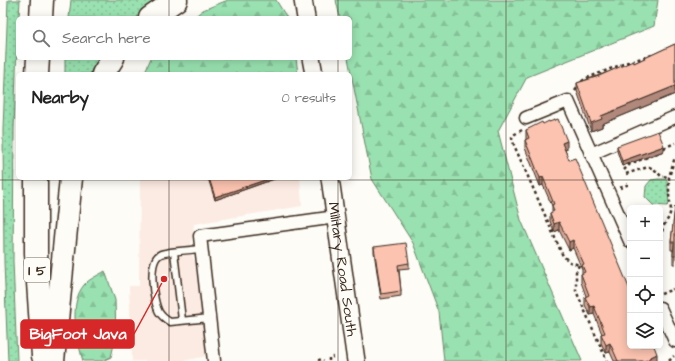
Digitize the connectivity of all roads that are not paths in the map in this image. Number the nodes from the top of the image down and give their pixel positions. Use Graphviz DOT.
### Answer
graph roads {
  1 [pos="42,0"];
  2 [pos="176,0"];
  3 [pos="303,0"];
  4 [pos="41,16"];
  5 [pos="153,16"];
  6 [pos="306,16"];
  7 [pos="38,60"];
  8 [pos="112,60"];
  9 [pos="311,60"];
  10 [pos="37,72"];
  11 [pos="104,72"];
  12 [pos="314,72"];
  13 [pos="675,117"];
  14 [pos="526,118"];
  15 [pos="591,154"];
  16 [pos="36,180"];
  17 [pos="71,180"];
  18 [pos="330,180"];
  19 [pos="336,217"];
  20 [pos="627,234"];
  21 [pos="201,249"];
  22 [pos="174,252"];
  23 [pos="662,313"];
  24 [pos="210,318"];
  25 [pos="182,320"];
  26 [pos="675,341"];
  27 [pos="43,361"];
  28 [pos="53,361"];
  29 [pos="214,361"];
  30 [pos="356,361"];
  1 -- 4 [label="highway"];
  2 -- 5 [label="highway"];
  3 -- 6 [label="main road"];
  7 -- 10 [label="highway"];
  8 -- 11 [label="highway"];
  9 -- 12 [label="main road"];
  13 -- 15 [label="street"];
  14 -- 15 [label="street"];
  15 -- 20 [label="street"];
  16 -- 27 [label="highway, I 5"];
  17 -- 28 [label="highway"];
  18 -- 19 [label="main road, Military Road South"];
  19 -- 21 [label="street"];
  19 -- 30 [label="main road, Military Road South"];
  21 -- 22 [label="lane"];
  21 -- 24 [label="street"];
  22 -- 25 [label="lane"];
  22 -- 25 [label="lane"];
  23 -- 26 [label="street"];
  24 -- 25 [label="lane"];
  24 -- 29 [label="street"];
}
